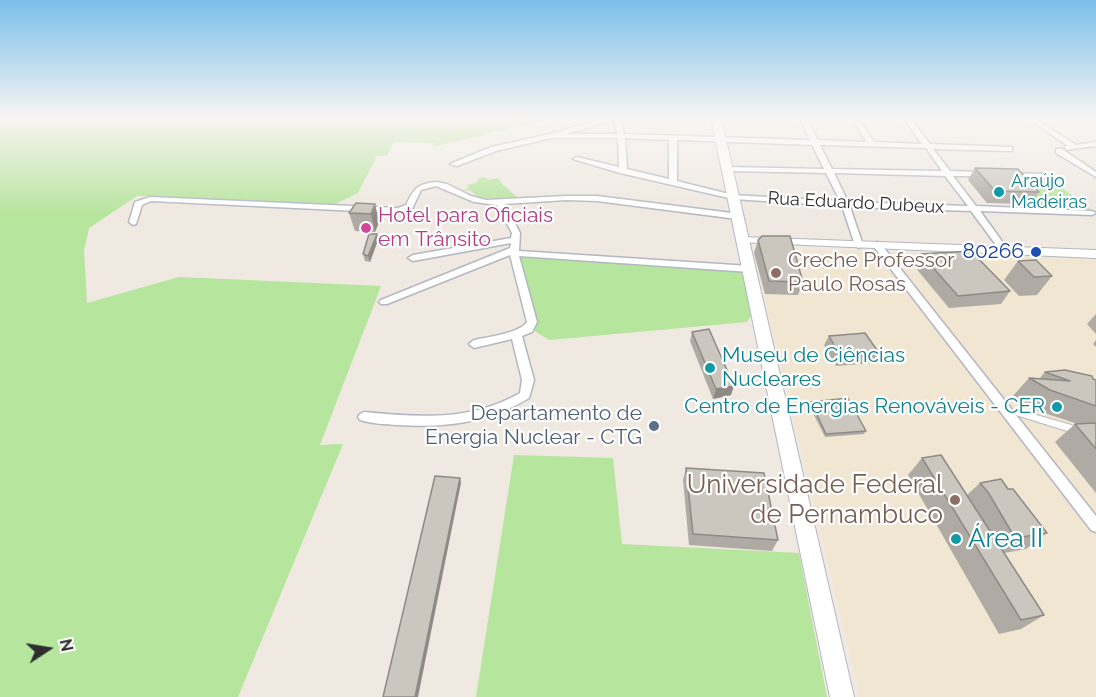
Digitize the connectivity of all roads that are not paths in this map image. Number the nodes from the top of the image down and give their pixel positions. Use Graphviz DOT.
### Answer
graph roads {
  1 [pos="490,151"];
  2 [pos="622,151"];
  3 [pos="673,151"];
  4 [pos="725,151"];
  5 [pos="819,151"];
  6 [pos="931,151"];
  7 [pos="1061,151"];
  8 [pos="577,159"];
  9 [pos="454,164"];
  10 [pos="729,169"];
  11 [pos="623,171"];
  12 [pos="829,172"];
  13 [pos="949,174"];
  14 [pos="993,175"];
  15 [pos="1004,175"];
  16 [pos="1096,175"];
  17 [pos="1047,176"];
  18 [pos="673,183"];
  19 [pos="733,197"];
  20 [pos="500,202"];
  21 [pos="845,204"];
  22 [pos="974,208"];
  23 [pos="1092,213"];
  24 [pos="737,216"];
  25 [pos="133,222"];
  26 [pos="743,240"];
  27 [pos="859,245"];
  28 [pos="877,245"];
  29 [pos="514,248"];
  30 [pos="1005,250"];
  31 [pos="1096,254"];
  32 [pos="413,258"];
  33 [pos="750,269"];
  34 [pos="384,302"];
  35 [pos="516,334"];
  36 [pos="474,344"];
  37 [pos="1019,413"];
  38 [pos="364,417"];
  39 [pos="1096,436"];
  40 [pos="1096,526"];
  41 [pos="842,697"];
  1 -- 9 [label="street"];
  2 -- 11 [label="street"];
  3 -- 18 [label="street"];
  4 -- 10 [label="main road"];
  5 -- 12 [label="street"];
  6 -- 13 [label="street"];
  7 -- 16 [label="street"];
  8 -- 11 [label="street, Rua Eduardo Dubeux"];
  10 -- 12 [label="street"];
  10 -- 19 [label="main road"];
  11 -- 18 [label="street, Rua Eduardo Dubeux"];
  12 -- 13 [label="street"];
  12 -- 21 [label="street"];
  13 -- 14 [label="street"];
  13 -- 22 [label="street"];
  15 -- 17 [label="street"];
  18 -- 19 [label="street, Rua Eduardo Dubeux"];
  19 -- 21 [label="street, Rua Eduardo Dubeux"];
  19 -- 24 [label="main road"];
  20 -- 24 [label="street"];
  20 -- 25 [label="street"];
  20 -- 29 [label="street"];
  21 -- 22 [label="street, Rua Eduardo Dubeux"];
  21 -- 27 [label="street"];
  22 -- 23 [label="street, Rua Eduardo Dubeux"];
  22 -- 30 [label="street"];
  24 -- 26 [label="main road"];
  26 -- 27 [label="street"];
  26 -- 33 [label="main road"];
  27 -- 28 [label="street"];
  28 -- 30 [label="street"];
  28 -- 40 [label="street"];
  29 -- 32 [label="street"];
  29 -- 33 [label="street"];
  29 -- 34 [label="street"];
  29 -- 35 [label="street"];
  30 -- 31 [label="street"];
  33 -- 41 [label="main road"];
  35 -- 36 [label="street"];
  35 -- 38 [label="street"];
  37 -- 39 [label="street"];
}
